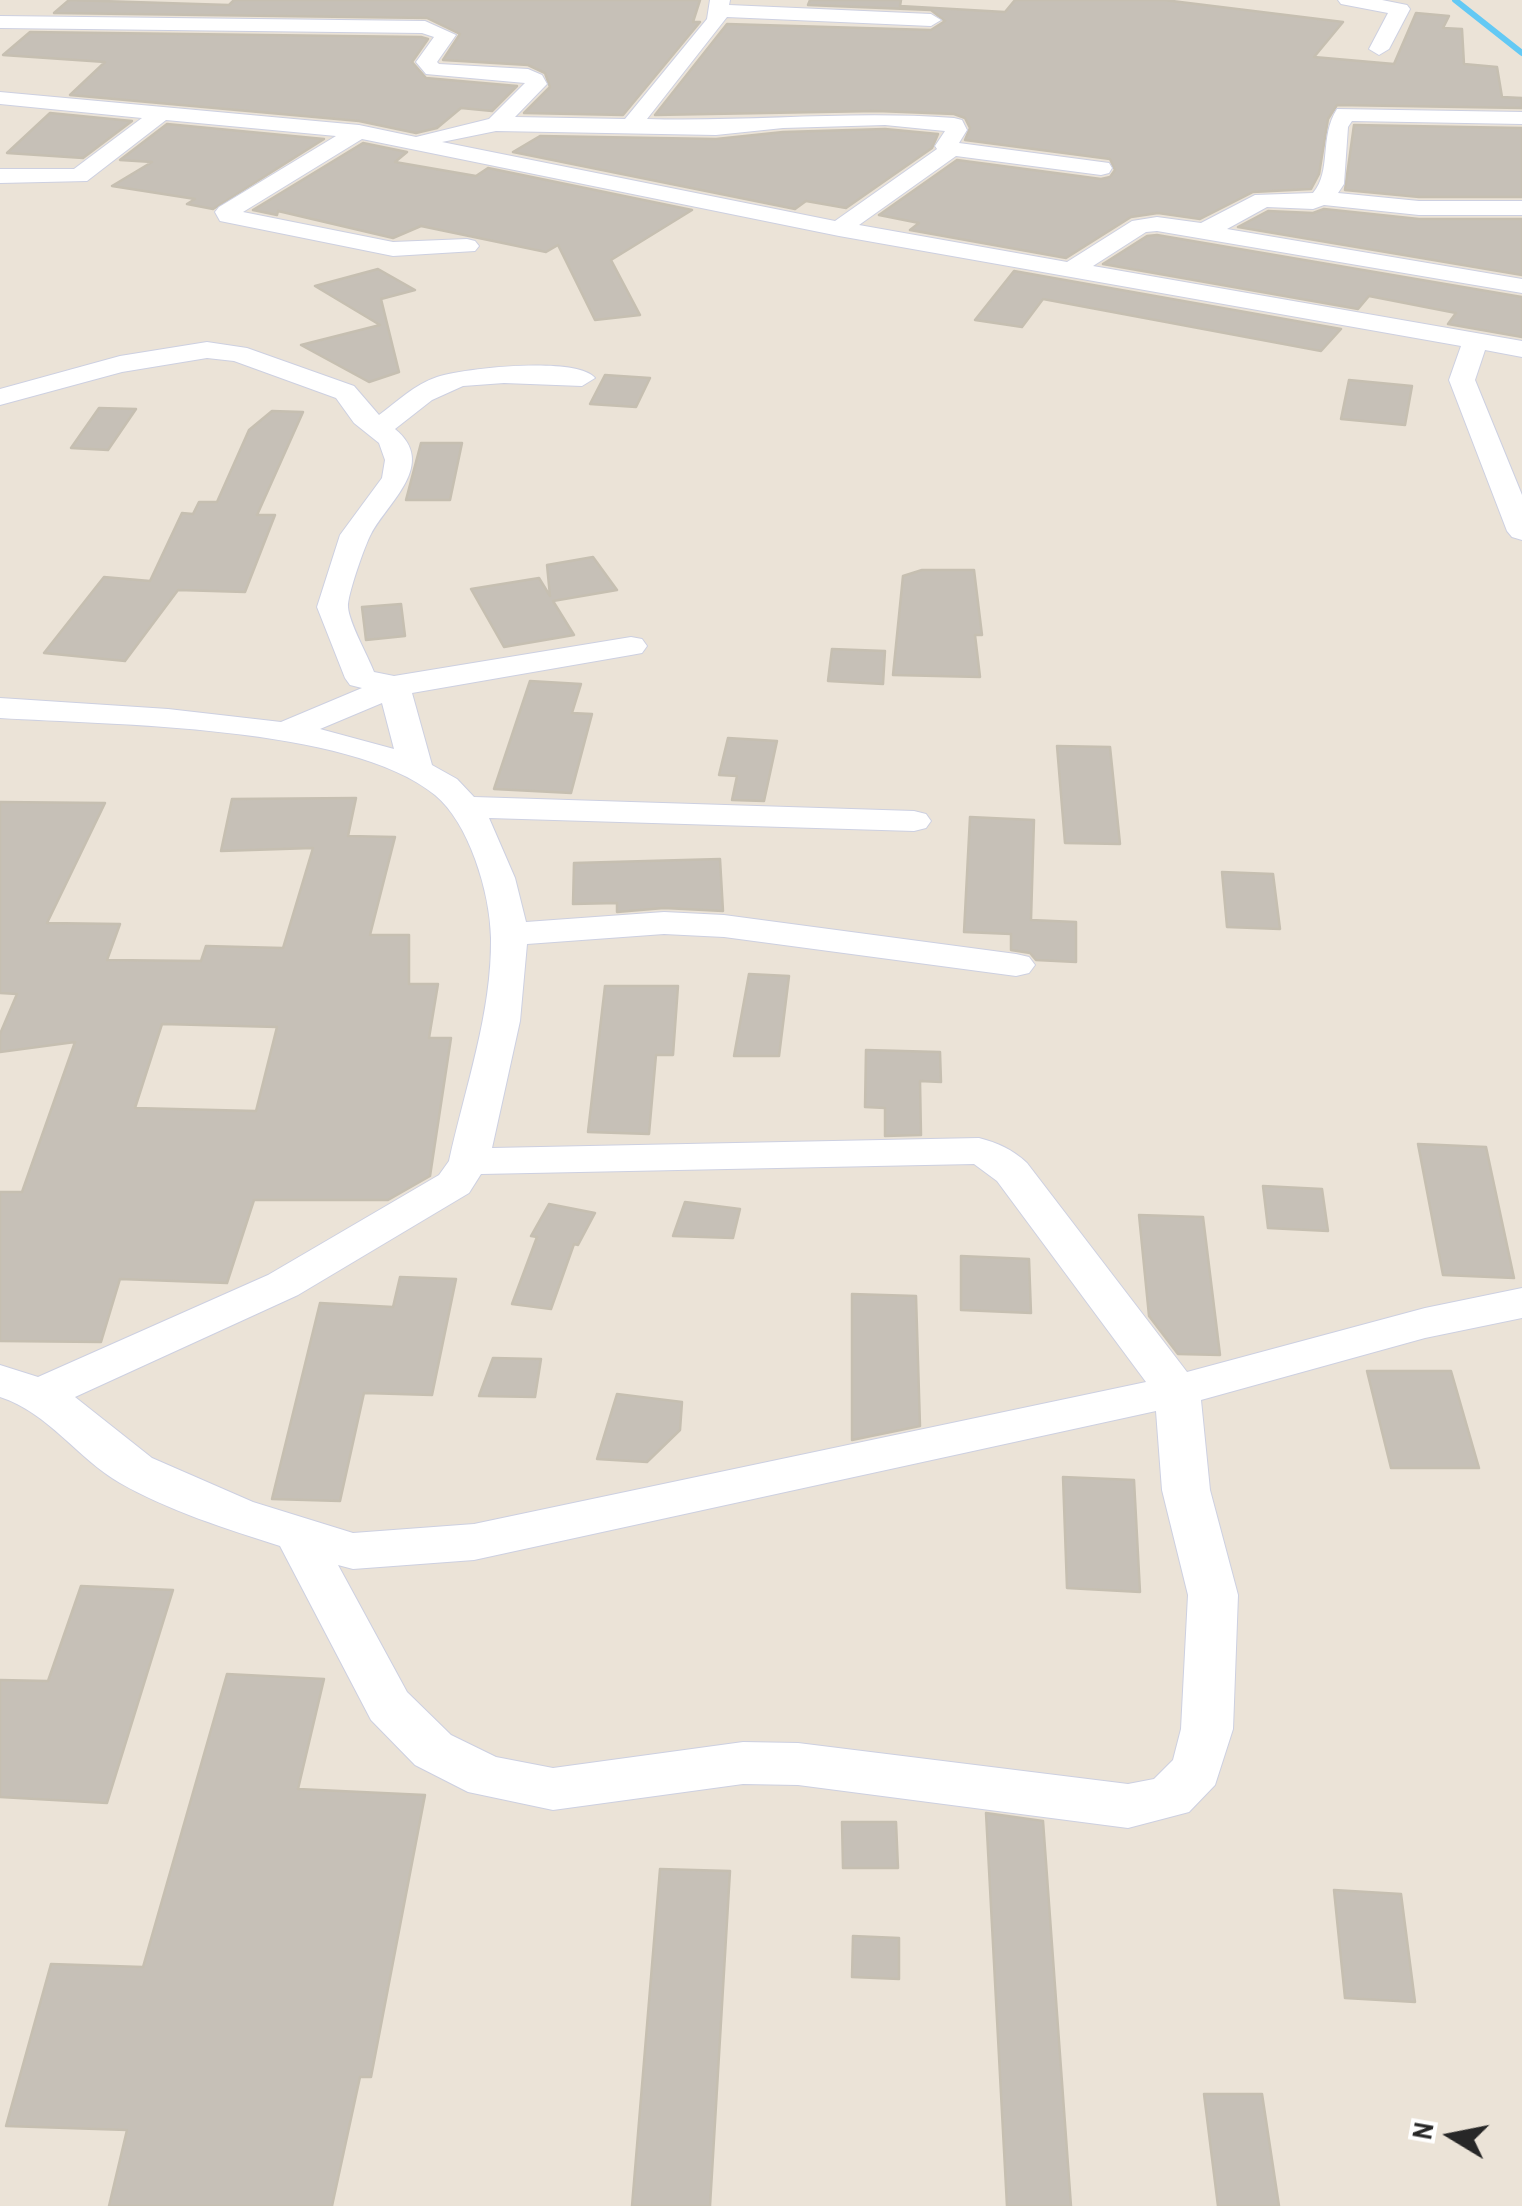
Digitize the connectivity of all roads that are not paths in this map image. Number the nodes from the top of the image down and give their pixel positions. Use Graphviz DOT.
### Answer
graph roads {
  1 [pos="1348,0"];
  2 [pos="720,6"];
  3 [pos="930,20"];
  4 [pos="0,22"];
  5 [pos="1379,49"];
  6 [pos="0,98"];
  7 [pos="163,112"];
  8 [pos="1522,118"];
  9 [pos="496,124"];
  10 [pos="631,125"];
  11 [pos="359,132"];
  12 [pos="412,143"];
  13 [pos="952,149"];
  14 [pos="1100,168"];
  15 [pos="0,176"];
  16 [pos="1322,198"];
  17 [pos="1522,208"];
  18 [pos="839,229"];
  19 [pos="1204,230"];
  20 [pos="467,246"];
  21 [pos="1069,271"];
  22 [pos="1522,286"];
  23 [pos="1475,343"];
  24 [pos="1522,349"];
  25 [pos="582,378"];
  26 [pos="0,398"];
  27 [pos="379,426"];
  28 [pos="1522,531"];
  29 [pos="631,646"];
  30 [pos="394,686"];
  31 [pos="0,708"];
  32 [pos="288,731"];
  33 [pos="418,771"];
  34 [pos="461,807"];
  35 [pos="914,821"];
  36 [pos="509,934"];
  37 [pos="1016,964"];
  38 [pos="468,1161"];
  39 [pos="1522,1303"];
  40 [pos="20,1387"];
  41 [pos="1177,1390"];
  42 [pos="298,1534"];
  1 -- 5 [label="street"];
  2 -- 3 [label="street"];
  2 -- 10 [label="street"];
  4 -- 9 [label="street"];
  6 -- 7 [label="street"];
  7 -- 11 [label="street"];
  7 -- 15 [label="street"];
  8 -- 16 [label="street"];
  9 -- 10 [label="street"];
  9 -- 12 [label="street"];
  10 -- 13 [label="street"];
  11 -- 12 [label="street"];
  11 -- 20 [label="street"];
  12 -- 18 [label="street"];
  13 -- 14 [label="street"];
  13 -- 18 [label="street"];
  16 -- 17 [label="street"];
  16 -- 19 [label="street"];
  18 -- 21 [label="street"];
  19 -- 21 [label="street"];
  19 -- 22 [label="street"];
  21 -- 23 [label="street"];
  23 -- 24 [label="street"];
  23 -- 28 [label="street"];
  25 -- 27 [label="street"];
  26 -- 27 [label="street"];
  27 -- 30 [label="street"];
  29 -- 30 [label="street"];
  30 -- 32 [label="street"];
  30 -- 33 [label="street"];
  31 -- 32 [label="street"];
  32 -- 33 [label="street"];
  33 -- 34 [label="street"];
  34 -- 35 [label="street"];
  34 -- 36 [label="street"];
  36 -- 37 [label="street"];
  36 -- 38 [label="street"];
  38 -- 40 [label="street"];
  38 -- 41 [label="street"];
  39 -- 41 [label="street"];
  40 -- 42 [label="street"];
  41 -- 42 [label="street"];
  41 -- 42 [label="street"];
}
